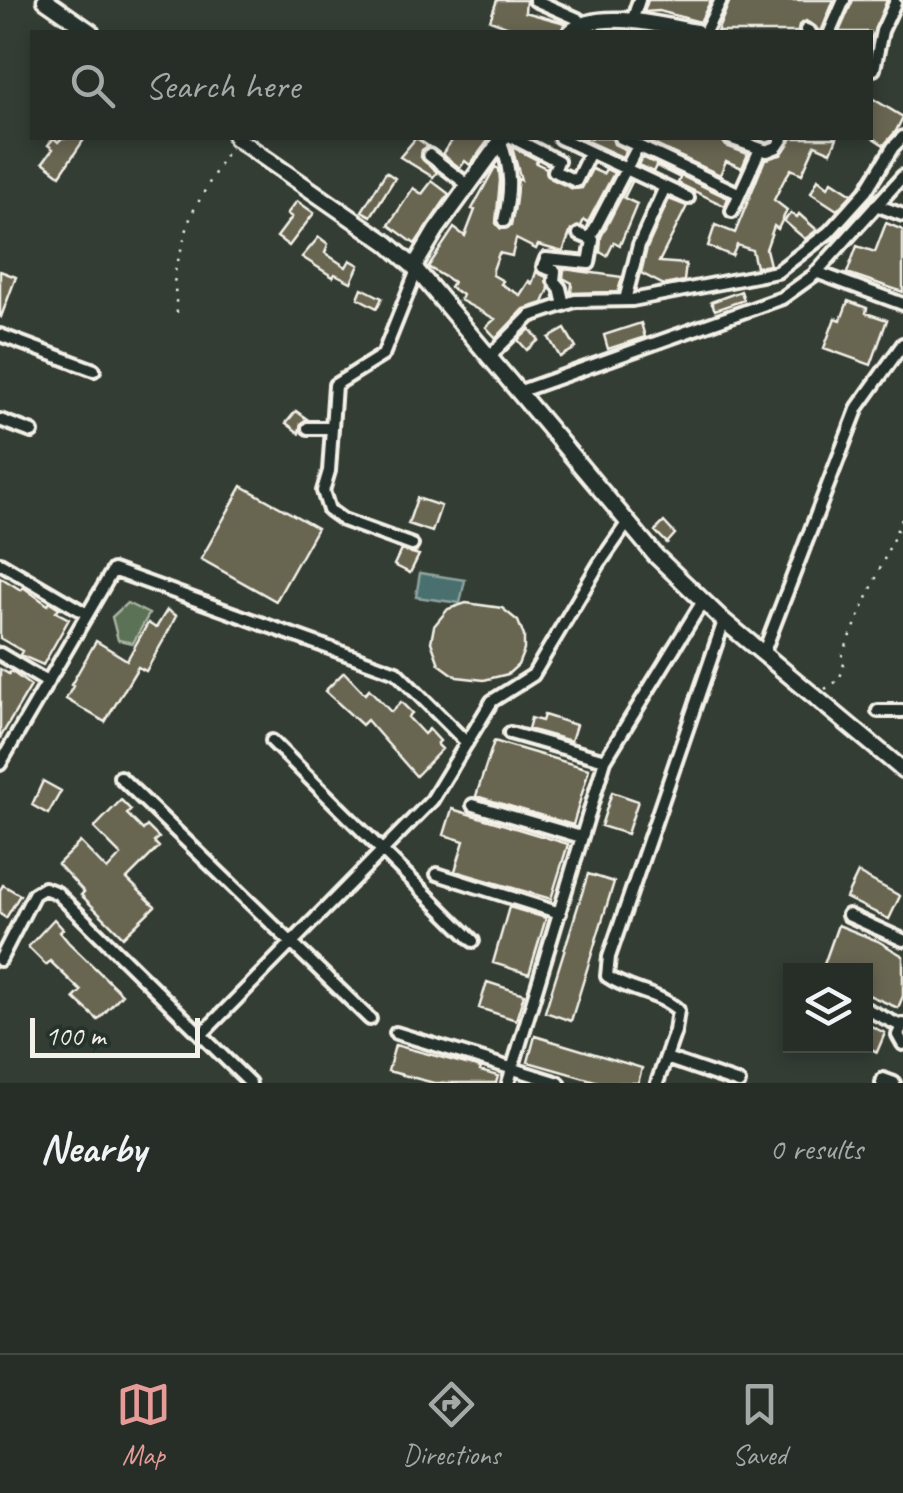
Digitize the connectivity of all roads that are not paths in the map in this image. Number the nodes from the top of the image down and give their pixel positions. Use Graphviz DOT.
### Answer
graph roads {
  1 [pos="45,0"];
  2 [pos="535,0"];
  3 [pos="639,0"];
  4 [pos="721,0"];
  5 [pos="844,0"];
  6 [pos="895,3"];
  7 [pos="632,21"];
  8 [pos="576,28"];
  9 [pos="88,30"];
  10 [pos="677,30"];
  11 [pos="706,30"];
  12 [pos="831,30"];
  13 [pos="874,69"];
  14 [pos="903,137"];
  15 [pos="238,140"];
  16 [pos="504,140"];
  17 [pos="505,140"];
  18 [pos="508,140"];
  19 [pos="556,140"];
  20 [pos="563,140"];
  21 [pos="624,140"];
  22 [pos="735,140"];
  23 [pos="780,140"];
  24 [pos="638,146"];
  25 [pos="760,149"];
  26 [pos="590,152"];
  27 [pos="546,154"];
  28 [pos="429,155"];
  29 [pos="626,168"];
  30 [pos="903,176"];
  31 [pos="468,185"];
  32 [pos="665,188"];
  33 [pos="738,193"];
  34 [pos="688,198"];
  35 [pos="876,205"];
  36 [pos="732,212"];
  37 [pos="903,215"];
  38 [pos="504,222"];
  39 [pos="415,269"];
  40 [pos="816,272"];
  41 [pos="625,300"];
  42 [pos="903,304"];
  43 [pos="564,305"];
  44 [pos="0,335"];
  45 [pos="903,344"];
  46 [pos="488,358"];
  47 [pos="94,370"];
  48 [pos="518,392"];
  49 [pos="0,420"];
  50 [pos="308,428"];
  51 [pos="332,428"];
  52 [pos="32,432"];
  53 [pos="628,522"];
  54 [pos="412,545"];
  55 [pos="0,562"];
  56 [pos="702,601"];
  57 [pos="87,614"];
  58 [pos="724,621"];
  59 [pos="0,654"];
  60 [pos="763,654"];
  61 [pos="47,682"];
  62 [pos="878,710"];
  63 [pos="903,710"];
  64 [pos="510,733"];
  65 [pos="272,741"];
  66 [pos="466,744"];
  67 [pos="4,749"];
  68 [pos="604,760"];
  69 [pos="0,764"];
  70 [pos="903,770"];
  71 [pos="120,777"];
  72 [pos="473,805"];
  73 [pos="582,837"];
  74 [pos="382,850"];
  75 [pos="437,874"];
  76 [pos="560,912"];
  77 [pos="848,915"];
  78 [pos="903,940"];
  79 [pos="473,941"];
  80 [pos="292,942"];
  81 [pos="0,960"];
  82 [pos="873,1013"];
  83 [pos="370,1019"];
  84 [pos="902,1025"];
  85 [pos="396,1033"];
  86 [pos="202,1034"];
  87 [pos="903,1044"];
  88 [pos="666,1058"];
  89 [pos="888,1067"];
  90 [pos="512,1069"];
  91 [pos="886,1082"];
  92 [pos="250,1083"];
  93 [pos="508,1083"];
  94 [pos="559,1083"];
  95 [pos="657,1083"];
  96 [pos="740,1083"];
  1 -- 9 [label="main road"];
  2 -- 8 [label="street"];
  3 -- 7 [label="street"];
  4 -- 11 [label="street"];
  5 -- 12 [label="street"];
  6 -- 13 [label="street"];
  7 -- 8 [label="main road"];
  7 -- 10 [label="main road"];
  14 -- 41 [label="street"];
  15 -- 39 [label="main road"];
  16 -- 31 [label="main road"];
  17 -- 38 [label="street"];
  18 -- 27 [label="street"];
  19 -- 27 [label="street"];
  20 -- 26 [label="street"];
  21 -- 24 [label="street"];
  22 -- 25 [label="street"];
  23 -- 25 [label="street"];
  24 -- 29 [label="street"];
  24 -- 33 [label="street"];
  25 -- 33 [label="street"];
  26 -- 27 [label="street"];
  26 -- 29 [label="street"];
  28 -- 31 [label="street"];
  29 -- 32 [label="street"];
  29 -- 43 [label="street"];
  30 -- 35 [label="street"];
  31 -- 39 [label="main road"];
  32 -- 34 [label="street"];
  32 -- 41 [label="street"];
  33 -- 36 [label="street"];
  35 -- 37 [label="street"];
  35 -- 40 [label="street"];
  39 -- 46 [label="main road"];
  39 -- 51 [label="street"];
  40 -- 42 [label="street"];
  40 -- 48 [label="street"];
  41 -- 43 [label="street"];
  43 -- 46 [label="street"];
  44 -- 47 [label="street"];
  45 -- 60 [label="street"];
  46 -- 48 [label="main road"];
  48 -- 53 [label="main road"];
  49 -- 52 [label="street"];
  50 -- 51 [label="street"];
  51 -- 54 [label="street"];
  53 -- 56 [label="main road"];
  53 -- 66 [label="street"];
  55 -- 57 [label="street"];
  56 -- 58 [label="main road"];
  56 -- 68 [label="street"];
  57 -- 61 [label="street"];
  57 -- 66 [label="street"];
  58 -- 60 [label="main road"];
  58 -- 88 [label="street"];
  59 -- 61 [label="street"];
  60 -- 70 [label="main road"];
  61 -- 67 [label="street"];
  62 -- 63 [label="street"];
  64 -- 68 [label="street"];
  65 -- 74 [label="street"];
  66 -- 74 [label="street"];
  67 -- 69 [label="street"];
  68 -- 73 [label="street"];
  71 -- 80 [label="street"];
  72 -- 73 [label="street"];
  73 -- 76 [label="street"];
  74 -- 79 [label="street"];
  74 -- 80 [label="street"];
  75 -- 76 [label="street"];
  76 -- 90 [label="street"];
  77 -- 78 [label="street"];
  80 -- 83 [label="street"];
  80 -- 86 [label="street"];
  81 -- 86 [label="street"];
  82 -- 84 [label="street"];
  84 -- 87 [label="street"];
  85 -- 90 [label="street"];
  86 -- 92 [label="street"];
  88 -- 95 [label="street"];
  88 -- 96 [label="street"];
  89 -- 91 [label="street"];
  90 -- 93 [label="street"];
  90 -- 94 [label="street"];
}
